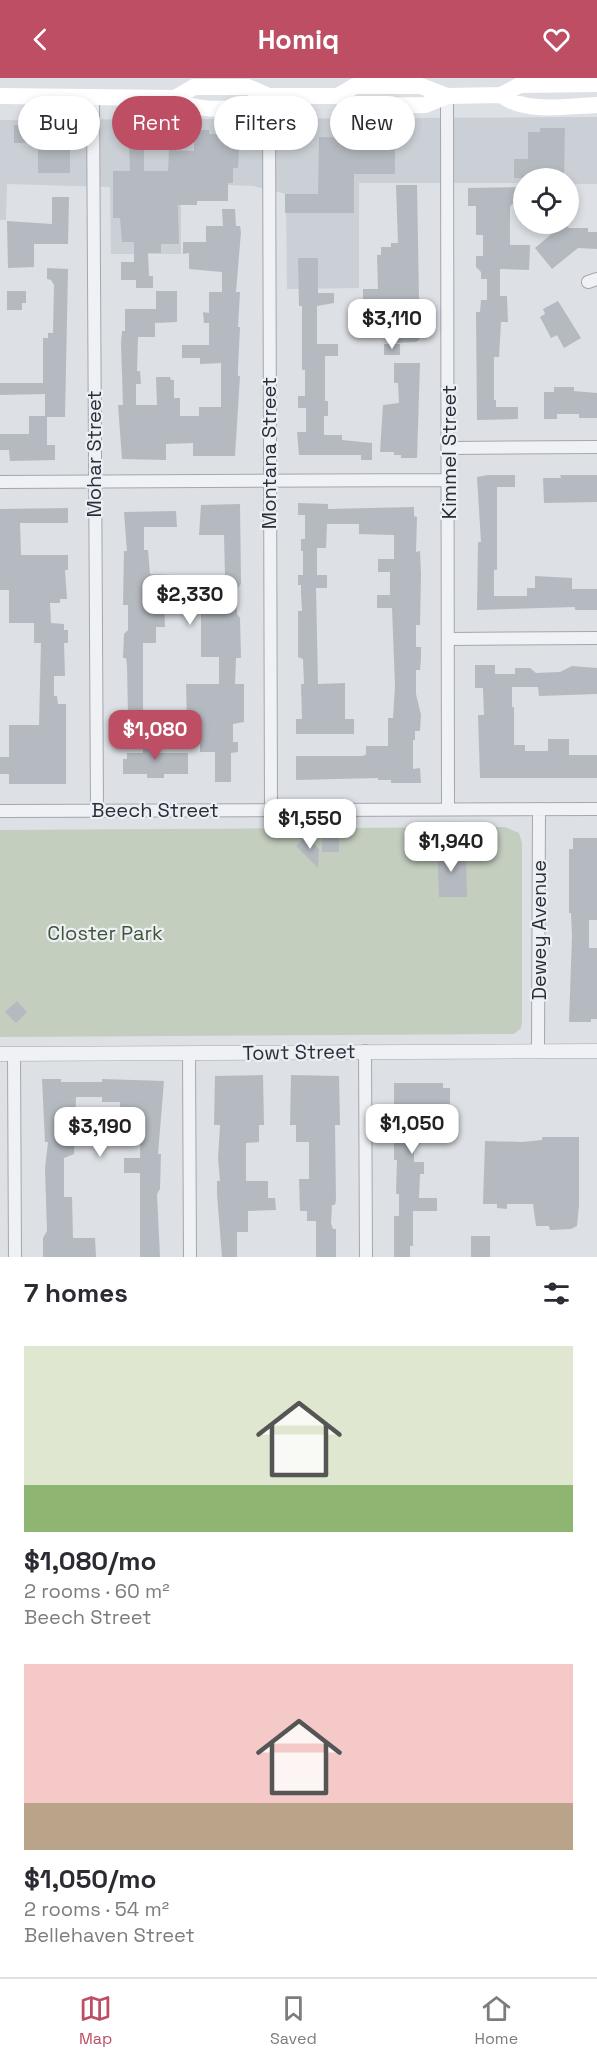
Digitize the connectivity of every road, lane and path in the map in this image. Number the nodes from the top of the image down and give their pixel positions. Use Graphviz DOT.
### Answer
graph roads {
  1 [pos="597,84"];
  2 [pos="501,95"];
  3 [pos="0,96"];
  4 [pos="18,96"];
  5 [pos="318,96"];
  6 [pos="447,96"];
  7 [pos="100,98"];
  8 [pos="597,105"];
  9 [pos="214,107"];
  10 [pos="93,150"];
  11 [pos="269,150"];
  12 [pos="597,447"];
  13 [pos="449,448"];
  14 [pos="448,480"];
  15 [pos="94,481"];
  16 [pos="0,482"];
  17 [pos="269,482"];
  18 [pos="597,638"];
  19 [pos="449,639"];
  20 [pos="271,809"];
  21 [pos="448,809"];
  22 [pos="539,809"];
  23 [pos="597,809"];
  24 [pos="97,810"];
  25 [pos="0,811"];
  26 [pos="538,1050"];
  27 [pos="364,1051"];
  28 [pos="597,1051"];
  29 [pos="189,1053"];
  30 [pos="7,1054"];
  31 [pos="15,1257"];
  32 [pos="190,1257"];
  33 [pos="366,1257"];
  1 -- 2 [label="main road"];
  2 -- 6 [label="main road"];
  2 -- 8 [label="main road"];
  3 -- 4 [label="main road"];
  5 -- 6 [label="main road"];
  6 -- 13 [label="street, Kimmel Street"];
  7 -- 9 [label="main road"];
  10 -- 15 [label="street, Mohar Street"];
  11 -- 17 [label="street, Montana Street"];
  12 -- 13 [label="street"];
  13 -- 14 [label="street, Kimmel Street"];
  14 -- 17 [label="street"];
  14 -- 19 [label="street, Kimmel Street"];
  15 -- 16 [label="street"];
  15 -- 17 [label="street"];
  15 -- 24 [label="street, Mohar Street"];
  17 -- 20 [label="street, Montana Street"];
  18 -- 19 [label="street"];
  19 -- 21 [label="street, Kimmel Street"];
  20 -- 21 [label="street, Beech Street"];
  20 -- 24 [label="street, Beech Street"];
  21 -- 22 [label="street, Beech Street"];
  22 -- 23 [label="street, Beech Street"];
  22 -- 26 [label="street, Dewey Avenue"];
  24 -- 25 [label="street, Beech Street"];
  26 -- 27 [label="street, Towt Street"];
  26 -- 28 [label="street, Towt Street"];
  27 -- 29 [label="street, Towt Street"];
  27 -- 33 [label="street"];
  29 -- 30 [label="street, Towt Street"];
  29 -- 32 [label="street"];
  30 -- 31 [label="street"];
}
